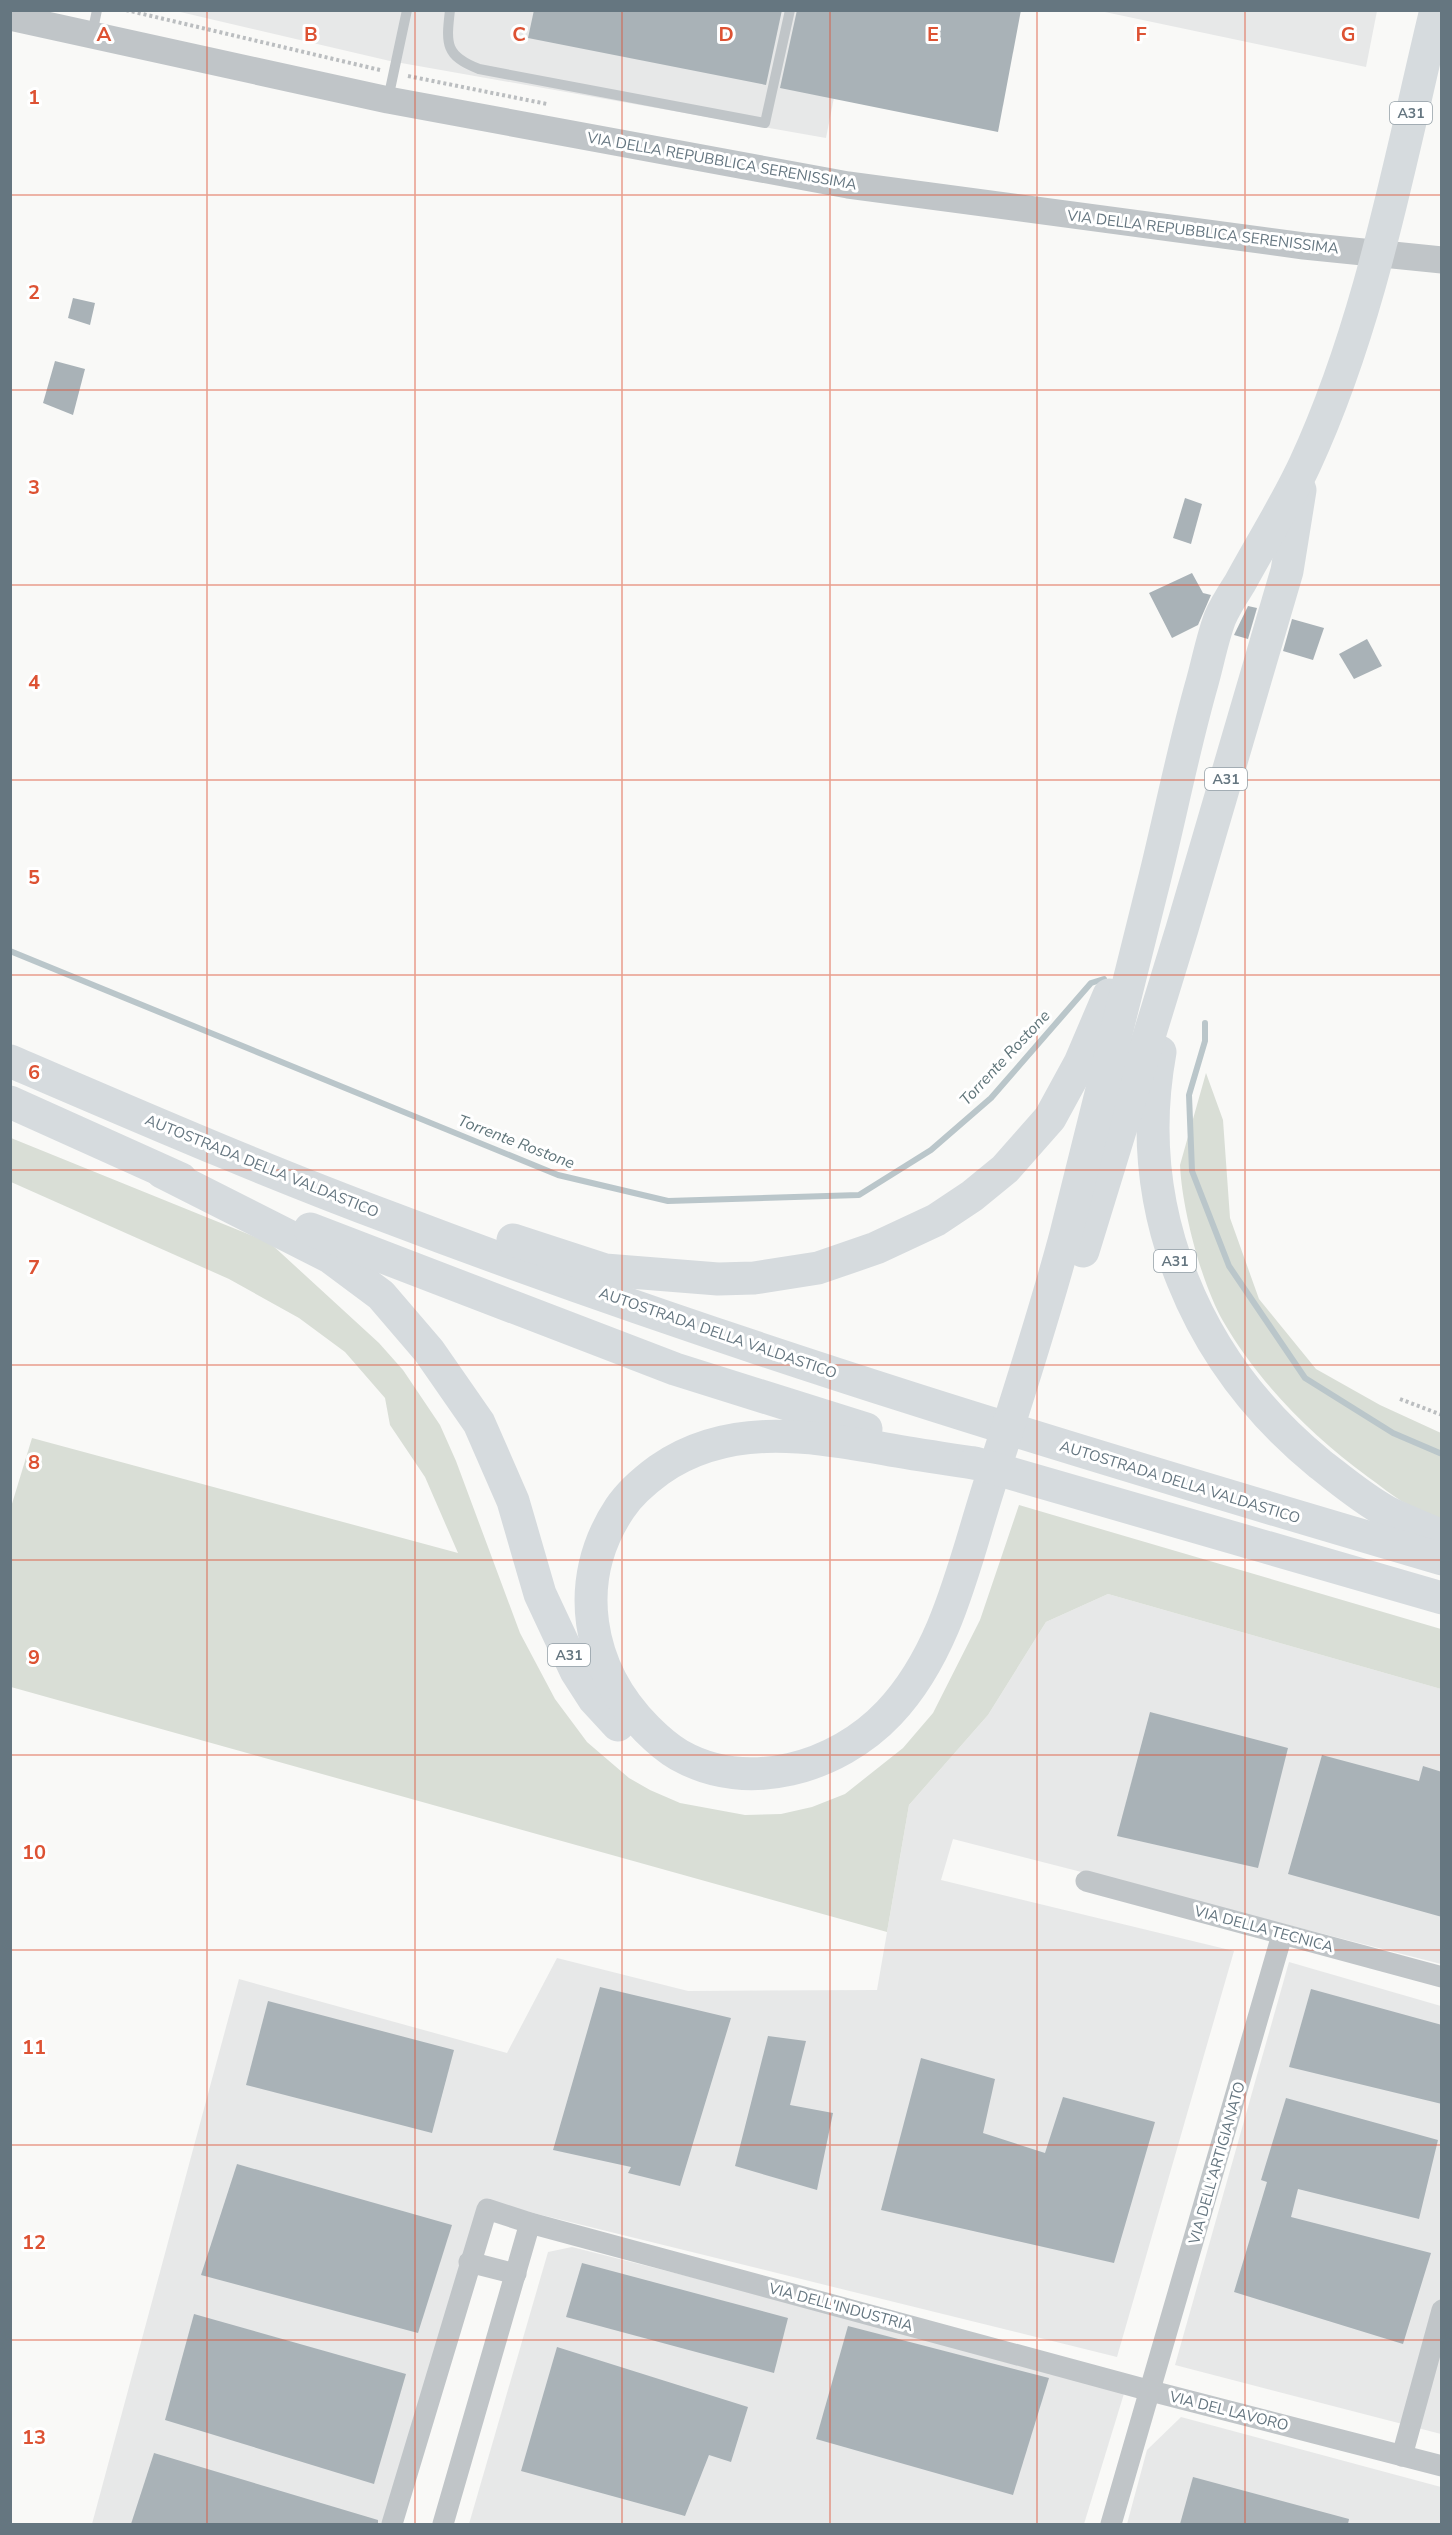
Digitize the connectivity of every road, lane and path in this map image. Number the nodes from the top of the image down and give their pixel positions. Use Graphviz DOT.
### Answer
graph roads {
  1 [pos="126,10"];
  2 [pos="407,10"];
  3 [pos="450,10"];
  4 [pos="790,10"];
  5 [pos="1436,10"];
  6 [pos="10,17"];
  7 [pos="94,22"];
  8 [pos="394,73"];
  9 [pos="388,100"];
  10 [pos="555,105"];
  11 [pos="1442,260"];
  12 [pos="1304,467"];
  13 [pos="1163,844"];
  14 [pos="1182,929"];
  15 [pos="10,1061"];
  16 [pos="10,1102"];
  17 [pos="163,1127"];
  18 [pos="162,1172"];
  19 [pos="1400,1399"];
  20 [pos="1023,1408"];
  21 [pos="1442,1415"];
  22 [pos="989,1483"];
  23 [pos="1442,1536"];
  24 [pos="1442,1560"];
  25 [pos="1442,1598"];
  26 [pos="1086,1881"];
  27 [pos="1282,1935"];
  28 [pos="1442,1977"];
  29 [pos="530,2223"];
  30 [pos="469,2262"];
  31 [pos="516,2274"];
  32 [pos="1442,2310"];
  33 [pos="1151,2391"];
  34 [pos="1402,2456"];
  35 [pos="1442,2466"];
  36 [pos="392,2524"];
  37 [pos="443,2524"];
  38 [pos="1111,2524"];
  1 -- 8 [label="path"];
  2 -- 8 [label="lane"];
  3 -- 4 [label="lane"];
  5 -- 12 [label="highway, A31"];
  6 -- 7 [label="street, VIA DELLA REPUBBLICA SERENISSIMA"];
  7 -- 9 [label="street, VIA DELLA REPUBBLICA SERENISSIMA"];
  8 -- 9 [label="lane"];
  8 -- 10 [label="path"];
  9 -- 11 [label="street, VIA DELLA REPUBBLICA SERENISSIMA"];
  12 -- 13 [label="highway, A31"];
  12 -- 14 [label="highway, A31"];
  13 -- 17 [label="highway, A31"];
  13 -- 20 [label="highway, A31"];
  14 -- 20 [label="highway, A31"];
  14 -- 23 [label="highway, A31"];
  15 -- 17 [label="highway, AUTOSTRADA DELLA VALDASTICO"];
  16 -- 18 [label="highway"];
  17 -- 24 [label="highway, AUTOSTRADA DELLA VALDASTICO"];
  18 -- 22 [label="highway"];
  18 -- 22 [label="highway, A31"];
  19 -- 21 [label="path"];
  20 -- 22 [label="highway, A31"];
  22 -- 22 [label="highway, A31"];
  22 -- 25 [label="highway"];
  26 -- 27 [label="street, VIA DELLA TECNICA"];
  27 -- 28 [label="street, VIA DELLA TECNICA"];
  27 -- 33 [label="street, VIA DELL'ARTIGIANATO"];
  29 -- 30 [label="street, VIA DELL'INDUSTRIA"];
  29 -- 31 [label="street"];
  29 -- 33 [label="street, VIA DELL'INDUSTRIA"];
  30 -- 31 [label="street"];
  30 -- 36 [label="street, VIA DELL'INDUSTRIA"];
  31 -- 37 [label="street"];
  32 -- 34 [label="street"];
  33 -- 34 [label="street, VIA DEL LAVORO"];
  33 -- 38 [label="street, VIA DEL LAVORO"];
  34 -- 35 [label="street, VIA DEL LAVORO"];
}
